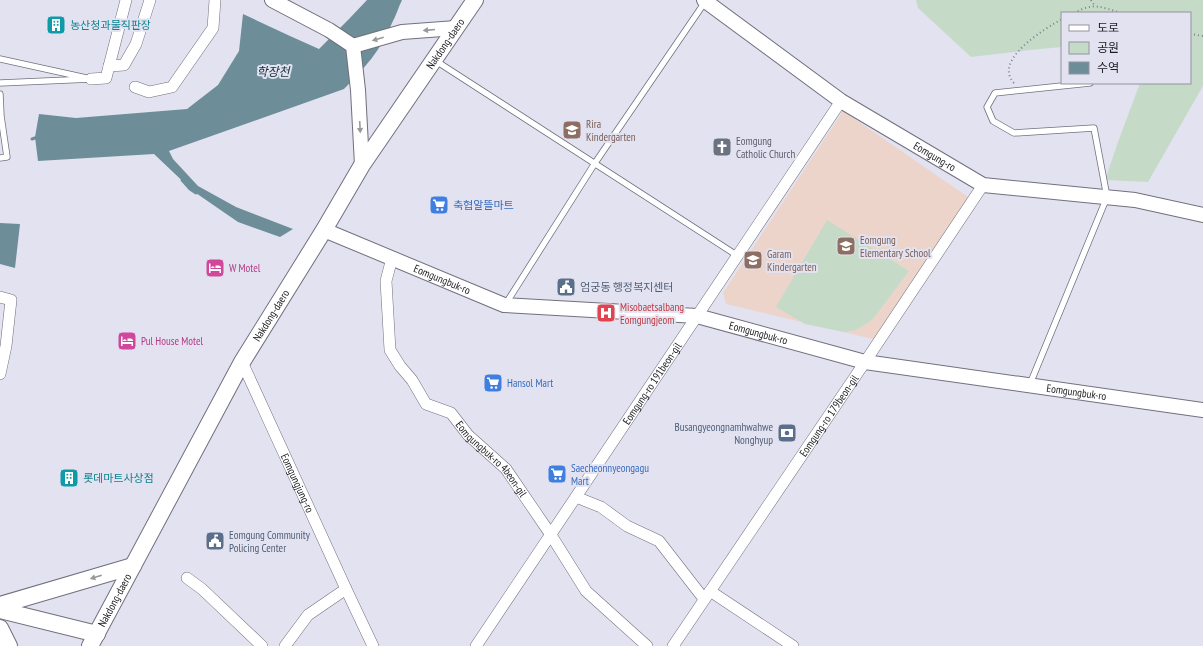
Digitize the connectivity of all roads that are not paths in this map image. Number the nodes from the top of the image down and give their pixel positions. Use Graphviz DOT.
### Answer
graph roads {
  1 [pos="126,0"];
  2 [pos="150,0"];
  3 [pos="215,0"];
  4 [pos="272,0"];
  5 [pos="475,0"];
  6 [pos="705,0"];
  7 [pos="456,28"];
  8 [pos="353,46"];
  9 [pos="0,59"];
  10 [pos="434,60"];
  11 [pos="109,66"];
  12 [pos="91,79"];
  13 [pos="0,83"];
  14 [pos="1079,84"];
  15 [pos="135,87"];
  16 [pos="0,94"];
  17 [pos="841,101"];
  18 [pos="1,116"];
  19 [pos="0,158"];
  20 [pos="595,164"];
  21 [pos="362,165"];
  22 [pos="983,185"];
  23 [pos="1107,197"];
  24 [pos="1203,215"];
  25 [pos="324,230"];
  26 [pos="738,256"];
  27 [pos="392,258"];
  28 [pos="0,297"];
  29 [pos="504,305"];
  30 [pos="697,316"];
  31 [pos="3,345"];
  32 [pos="242,362"];
  33 [pos="865,362"];
  34 [pos="0,374"];
  35 [pos="1029,386"];
  36 [pos="1203,410"];
  37 [pos="576,497"];
  38 [pos="551,535"];
  39 [pos="133,566"];
  40 [pos="187,578"];
  41 [pos="346,589"];
  42 [pos="707,595"];
  43 [pos="0,605"];
  44 [pos="0,610"];
  45 [pos="0,628"];
  46 [pos="94,640"];
  47 [pos="9,646"];
  48 [pos="262,646"];
  49 [pos="285,646"];
  50 [pos="373,646"];
  51 [pos="476,646"];
  52 [pos="647,646"];
  53 [pos="673,646"];
  54 [pos="793,646"];
  1 -- 11 [label="street"];
  2 -- 11 [label="street"];
  3 -- 15 [label="street"];
  4 -- 8 [label="street"];
  5 -- 7 [label="main road, Nakdong-daero"];
  6 -- 17 [label="street, Eomgung-ro"];
  6 -- 20 [label="lane"];
  7 -- 8 [label="street, one-way"];
  7 -- 10 [label="main road, Nakdong-daero"];
  8 -- 21 [label="street, one-way"];
  9 -- 12 [label="lane"];
  10 -- 20 [label="lane"];
  10 -- 21 [label="main road, Nakdong-daero"];
  11 -- 12 [label="street"];
  12 -- 13 [label="lane"];
  14 -- 23 [label="lane"];
  16 -- 18 [label="lane"];
  17 -- 22 [label="street, Eomgung-ro"];
  17 -- 26 [label="street, Eomgung-ro 191beon-gil"];
  18 -- 19 [label="lane"];
  20 -- 26 [label="lane"];
  20 -- 29 [label="lane"];
  21 -- 25 [label="main road, Nakdong-daero"];
  22 -- 23 [label="street, Eomgung-ro"];
  22 -- 33 [label="street, Eomgung-ro 179beon-gil"];
  23 -- 24 [label="street, Eomgung-ro"];
  23 -- 35 [label="lane"];
  25 -- 27 [label="street, Eomgungbuk-ro"];
  25 -- 32 [label="main road, Nakdong-daero"];
  26 -- 30 [label="street, Eomgung-ro 191beon-gil"];
  27 -- 29 [label="street, Eomgungbuk-ro"];
  27 -- 38 [label="street, Eomgungbuk-ro 4beon-gil"];
  28 -- 31 [label="street"];
  29 -- 30 [label="street, Eomgungbuk-ro"];
  30 -- 33 [label="street, Eomgungbuk-ro"];
  30 -- 37 [label="street, Eomgung-ro 191beon-gil"];
  31 -- 34 [label="street"];
  32 -- 39 [label="main road, Nakdong-daero"];
  32 -- 41 [label="street, Eomgungjung-ro"];
  33 -- 35 [label="street, Eomgungbuk-ro"];
  33 -- 42 [label="street, Eomgung-ro 179beon-gil"];
  35 -- 36 [label="street, Eomgungbuk-ro"];
  37 -- 38 [label="street, Eomgung-ro 191beon-gil"];
  37 -- 42 [label="street"];
  38 -- 51 [label="street, Eomgung-ro 191beon-gil"];
  38 -- 52 [label="street, Eomgungbuk-ro 4beon-gil"];
  39 -- 43 [label="main road, one-way"];
  39 -- 46 [label="main road, Nakdong-daero"];
  40 -- 48 [label="street"];
  41 -- 49 [label="street"];
  41 -- 50 [label="street, Eomgungjung-ro"];
  42 -- 53 [label="street, Eomgung-ro 179beon-gil"];
  42 -- 54 [label="street"];
  44 -- 46 [label="main road"];
  45 -- 47 [label="main road"];
}
